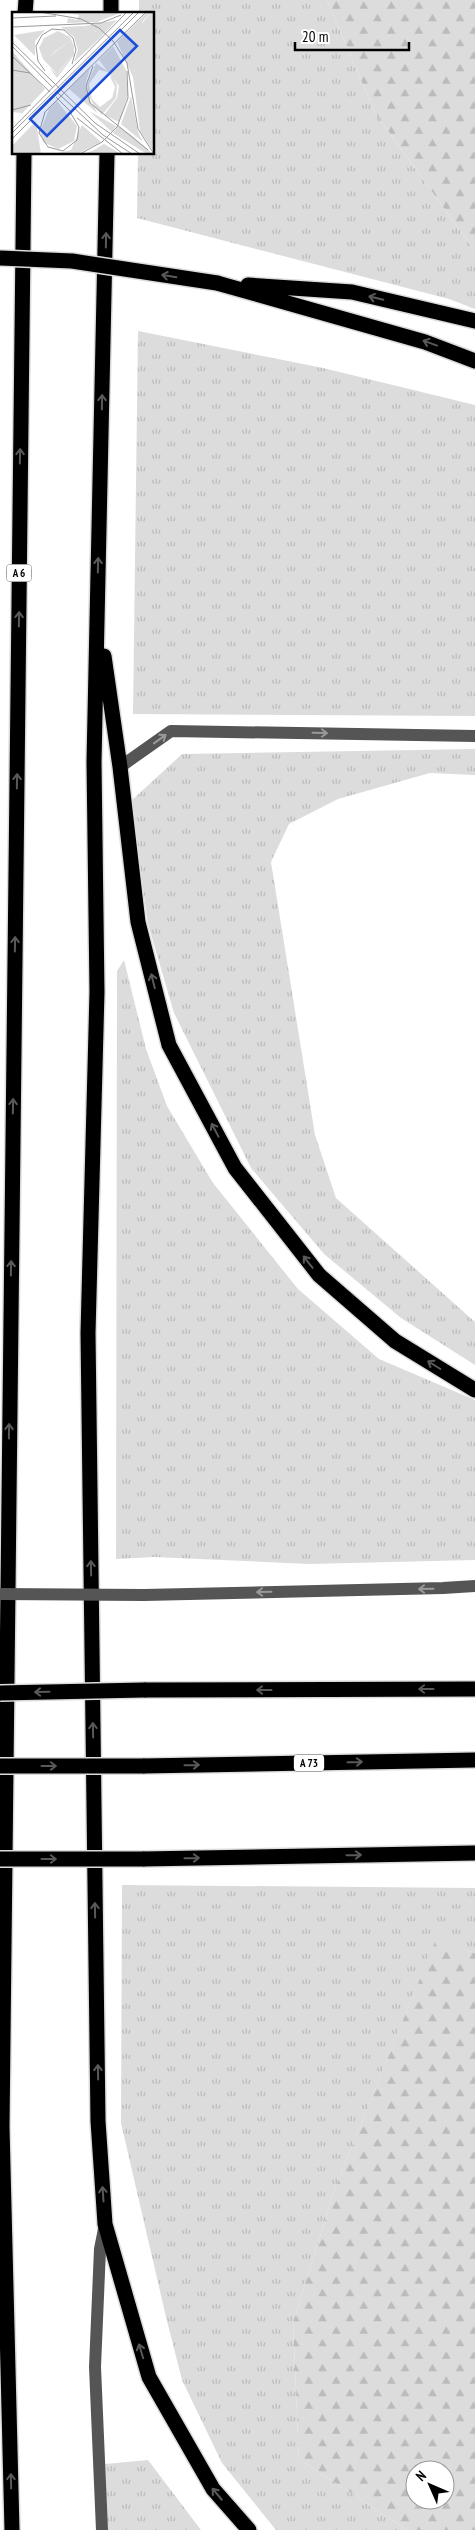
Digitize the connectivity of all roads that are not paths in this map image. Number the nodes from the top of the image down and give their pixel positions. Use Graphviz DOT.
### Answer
graph roads {
  1 [pos="24,155"];
  2 [pos="107,155"];
  3 [pos="0,258"];
  4 [pos="217,283"];
  5 [pos="475,321"];
  6 [pos="475,361"];
  7 [pos="97,613"];
  8 [pos="475,736"];
  9 [pos="120,768"];
  10 [pos="475,1390"];
  11 [pos="475,1586"];
  12 [pos="0,1594"];
  13 [pos="475,1689"];
  14 [pos="0,1692"];
  15 [pos="475,1760"];
  16 [pos="0,1766"];
  17 [pos="470,1854"];
  18 [pos="0,1859"];
  19 [pos="105,2224"];
  20 [pos="12,2530"];
  21 [pos="102,2530"];
  22 [pos="250,2530"];
  20 -- 1 [label="highway, A 6, one-way"];
  7 -- 2 [label="highway, one-way"];
  4 -- 3 [label="highway, one-way, bridge"];
  5 -- 4 [label="highway, one-way"];
  6 -- 4 [label="highway, one-way"];
  7 -- 9 [label="highway"];
  19 -- 7 [label="highway, one-way"];
  9 -- 8 [label="lane, one-way"];
  10 -- 9 [label="highway, one-way"];
  11 -- 12 [label="lane, one-way, bridge"];
  13 -- 14 [label="highway, one-way, bridge"];
  16 -- 15 [label="highway, A 73, one-way, bridge"];
  18 -- 17 [label="highway, one-way, bridge"];
  19 -- 21 [label="lane"];
  22 -- 19 [label="highway, one-way"];
}
